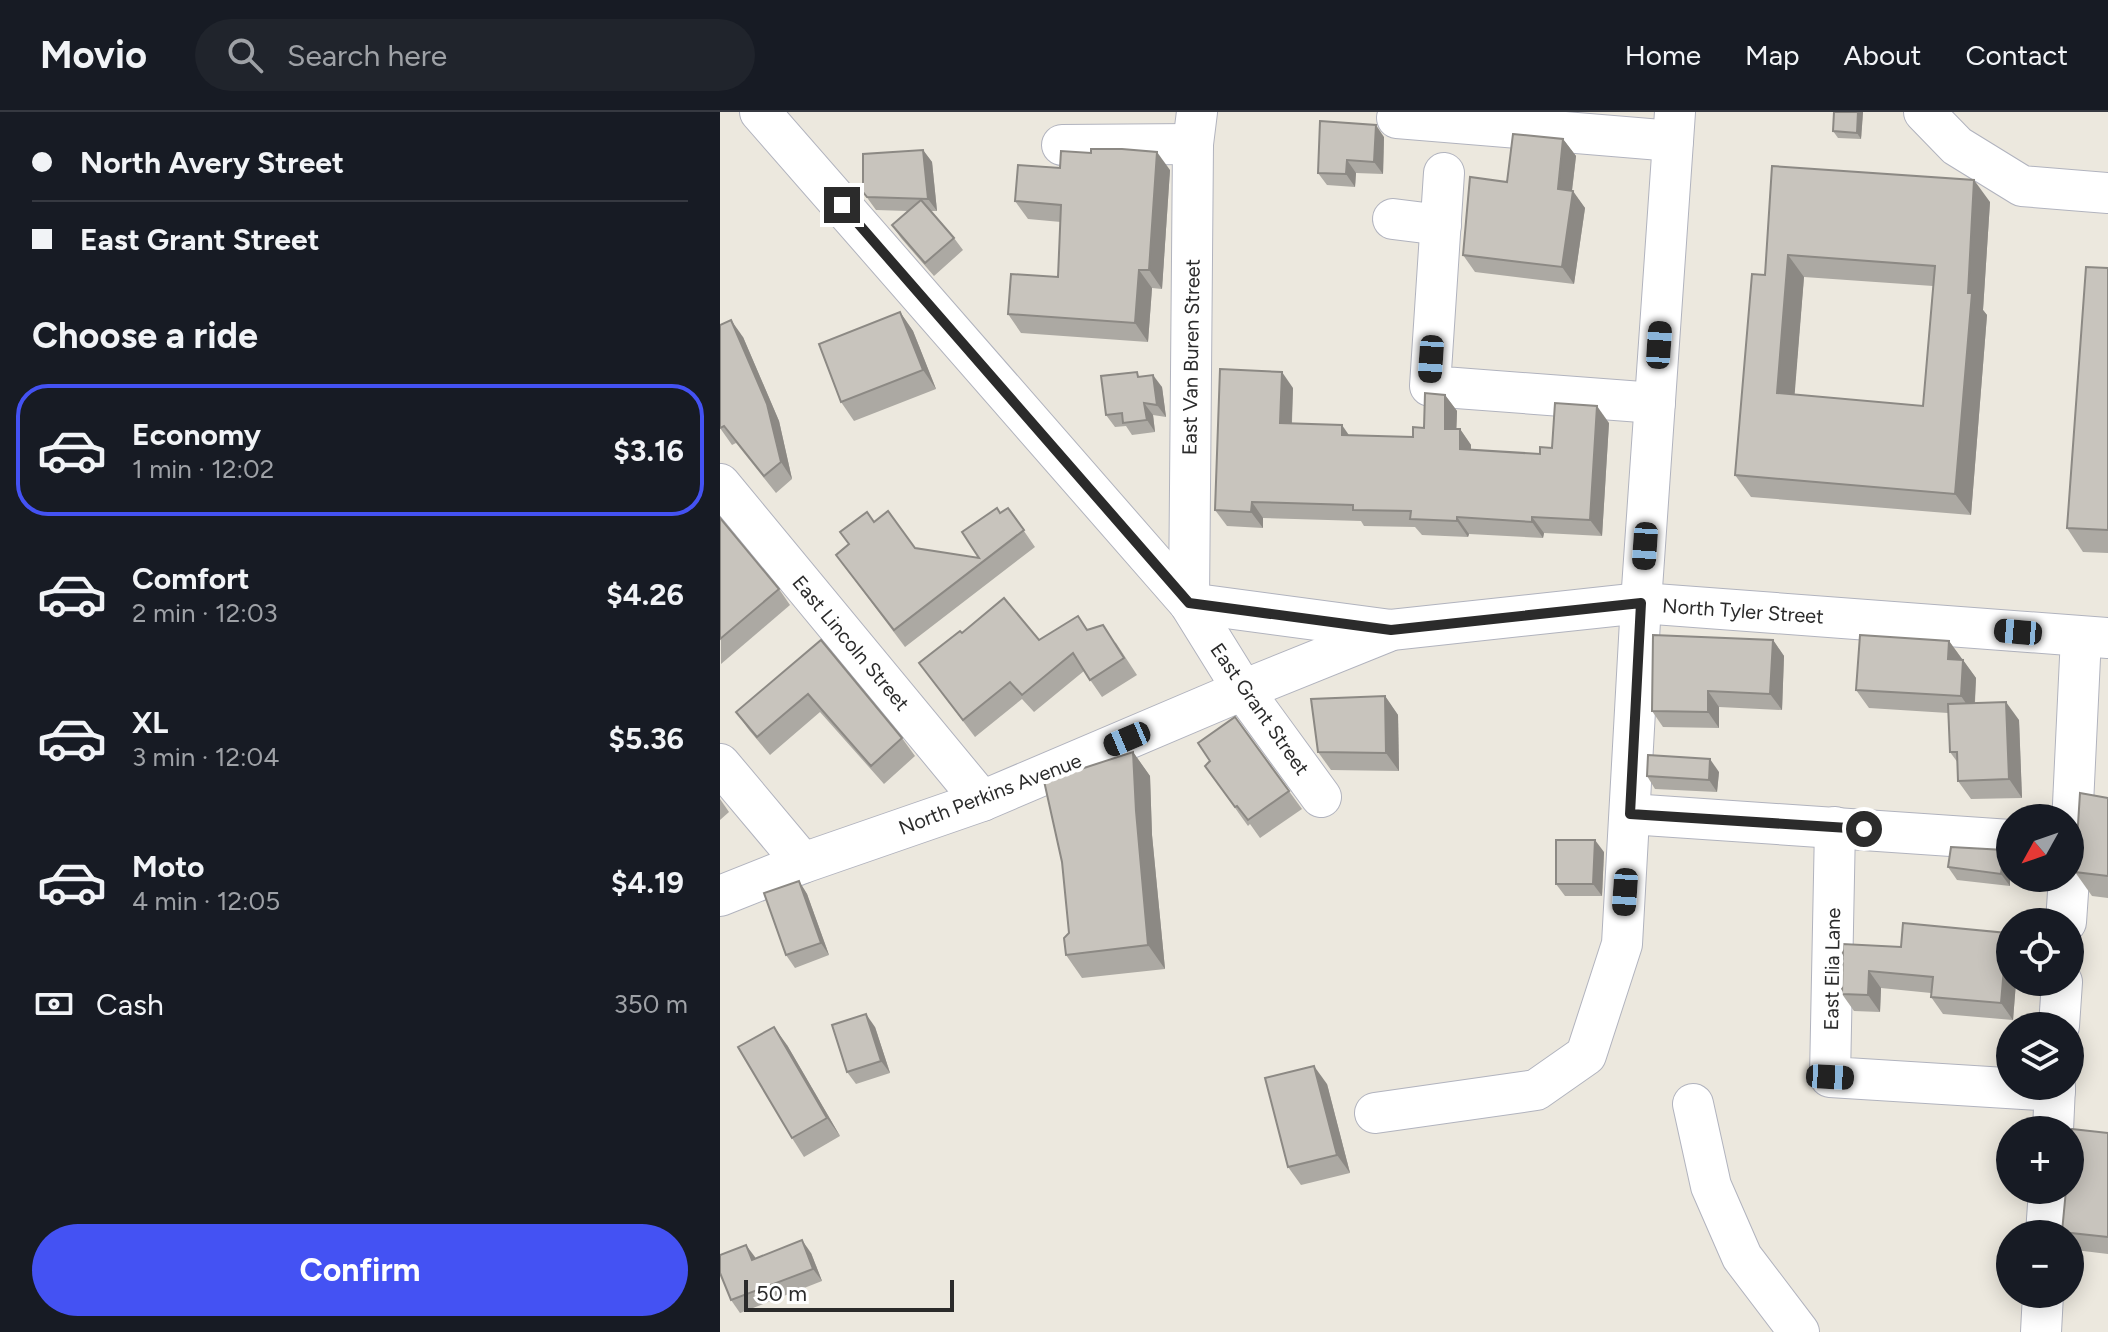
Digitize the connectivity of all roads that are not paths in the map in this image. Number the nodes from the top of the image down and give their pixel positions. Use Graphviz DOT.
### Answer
graph roads {
  1 [pos="760,112"];
  2 [pos="1924,112"];
  3 [pos="1397,118"];
  4 [pos="1674,126"];
  5 [pos="1195,128"];
  6 [pos="1062,145"];
  7 [pos="1444,173"];
  8 [pos="2108,193"];
  9 [pos="1393,219"];
  10 [pos="1441,225"];
  11 [pos="1655,403"];
  12 [pos="720,484"];
  13 [pos="1189,603"];
  14 [pos="1641,603"];
  15 [pos="1391,630"];
  16 [pos="2095,638"];
  17 [pos="1243,690"];
  18 [pos="720,764"];
  19 [pos="1321,797"];
  20 [pos="982,801"];
  21 [pos="2076,804"];
  22 [pos="1630,814"];
  23 [pos="1835,827"];
  24 [pos="1996,839"];
  25 [pos="803,863"];
  26 [pos="720,896"];
  27 [pos="2054,1102"];
  28 [pos="1693,1104"];
  29 [pos="1375,1113"];
  30 [pos="2042,1308"];
  31 [pos="1799,1332"];
  32 [pos="2041,1332"];
  1 -- 13 [label="street, East Grant Street"];
  2 -- 8 [label="street"];
  3 -- 4 [label="street"];
  4 -- 11 [label="street"];
  5 -- 6 [label="street"];
  5 -- 13 [label="street, East Van Buren Street"];
  7 -- 10 [label="street"];
  9 -- 10 [label="street"];
  10 -- 11 [label="street"];
  11 -- 14 [label="street"];
  12 -- 20 [label="street, East Lincoln Street"];
  13 -- 15 [label="street, North Tyler Street"];
  13 -- 17 [label="street, East Grant Street"];
  14 -- 15 [label="street, North Tyler Street"];
  14 -- 16 [label="street, North Tyler Street"];
  14 -- 22 [label="street"];
  15 -- 17 [label="street, North Perkins Avenue"];
  16 -- 21 [label="street"];
  17 -- 19 [label="street, East Grant Street"];
  17 -- 20 [label="street, North Perkins Avenue"];
  18 -- 25 [label="street"];
  20 -- 25 [label="street, North Perkins Avenue"];
  22 -- 23 [label="street"];
  22 -- 29 [label="street"];
  23 -- 24 [label="street"];
  23 -- 27 [label="street, East Elia Lane"];
  25 -- 26 [label="street, North Perkins Avenue"];
  28 -- 31 [label="street"];
  30 -- 32 [label="street"];
}
